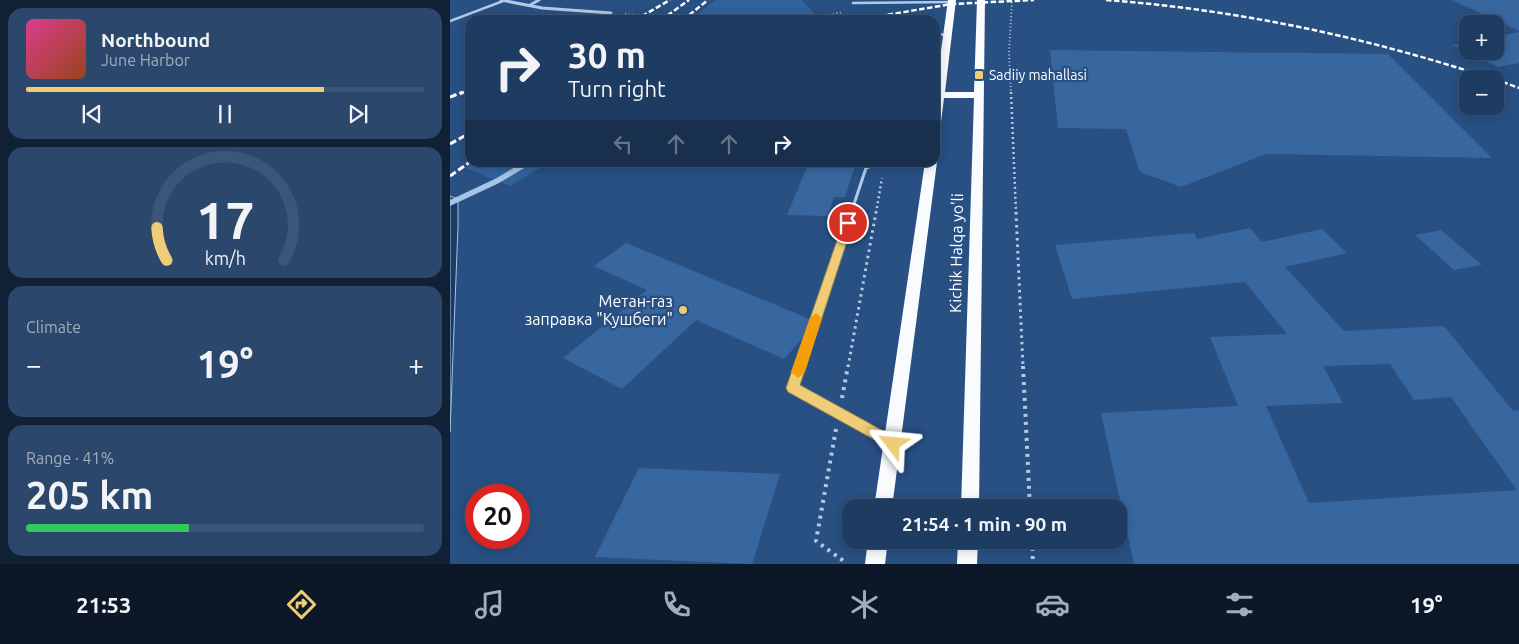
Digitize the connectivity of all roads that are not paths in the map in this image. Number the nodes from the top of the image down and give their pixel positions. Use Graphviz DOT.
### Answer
graph roads {
  1 [pos="502,0"];
  2 [pos="539,0"];
  3 [pos="981,0"];
  4 [pos="911,1"];
  5 [pos="952,1"];
  6 [pos="853,3"];
  7 [pos="530,6"];
  8 [pos="612,13"];
  9 [pos="450,21"];
  10 [pos="940,34"];
  11 [pos="948,34"];
  12 [pos="940,78"];
  13 [pos="940,95"];
  14 [pos="979,95"];
  15 [pos="868,167"];
  16 [pos="930,167"];
  17 [pos="893,444"];
  18 [pos="884,499"];
  19 [pos="970,499"];
  20 [pos="877,549"];
  21 [pos="968,549"];
  22 [pos="875,564"];
  23 [pos="967,564"];
  1 -- 7 [label="street"];
  1 -- 9 [label="lane"];
  2 -- 7 [label="street"];
  3 -- 14 [label="highway, Kichik Halqa yo'li"];
  4 -- 5 [label="lane"];
  4 -- 6 [label="lane"];
  5 -- 11 [label="highway"];
  7 -- 8 [label="street"];
  10 -- 11 [label="lane"];
  11 -- 12 [label="highway"];
  13 -- 14 [label="highway"];
  14 -- 19 [label="highway, Kichik Halqa yo'li"];
  15 -- 17 [label="lane"];
  16 -- 17 [label="highway, Kichik Halqa yo'li"];
  17 -- 18 [label="highway, Kichik Halqa yo'li"];
  20 -- 22 [label="highway"];
  21 -- 23 [label="highway"];
}
